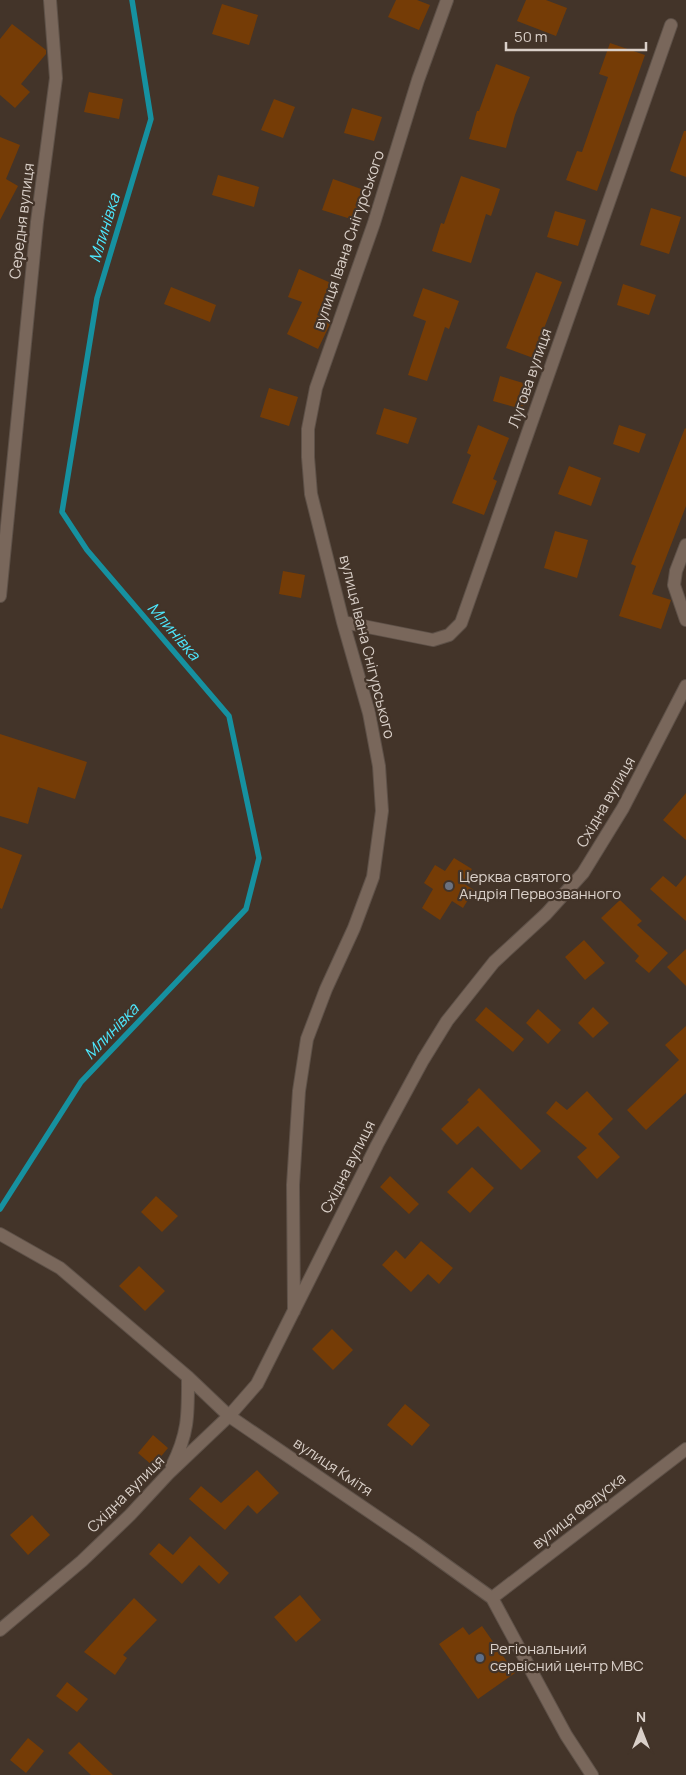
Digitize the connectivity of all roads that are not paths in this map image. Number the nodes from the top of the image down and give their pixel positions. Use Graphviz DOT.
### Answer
graph roads {
  1 [pos="50,0"];
  2 [pos="447,0"];
  3 [pos="670,25"];
  4 [pos="686,544"];
  5 [pos="0,596"];
  6 [pos="686,620"];
  7 [pos="343,622"];
  8 [pos="686,686"];
  9 [pos="0,1234"];
  10 [pos="294,1311"];
  11 [pos="188,1377"];
  12 [pos="229,1416"];
  13 [pos="686,1449"];
  14 [pos="168,1474"];
  15 [pos="492,1598"];
  16 [pos="0,1630"];
  17 [pos="592,1775"];
  1 -- 5 [label="street, Середня вулиця"];
  2 -- 7 [label="street, вулиця Івана Снігурського"];
  3 -- 7 [label="street, Лугова вулиця"];
  4 -- 6 [label="street"];
  7 -- 10 [label="street, вулиця Івана Снігурського"];
  8 -- 10 [label="street, Східна вулиця"];
  9 -- 11 [label="street, вулиця Кмітя"];
  10 -- 12 [label="street, Східна вулиця"];
  11 -- 12 [label="street, вулиця Кмітя"];
  11 -- 14 [label="street"];
  12 -- 14 [label="street, Східна вулиця"];
  12 -- 15 [label="street, вулиця Кмітя"];
  13 -- 15 [label="street, вулиця Федуска"];
  14 -- 16 [label="street, Східна вулиця"];
  15 -- 17 [label="street, вулиця Кмітя"];
}
